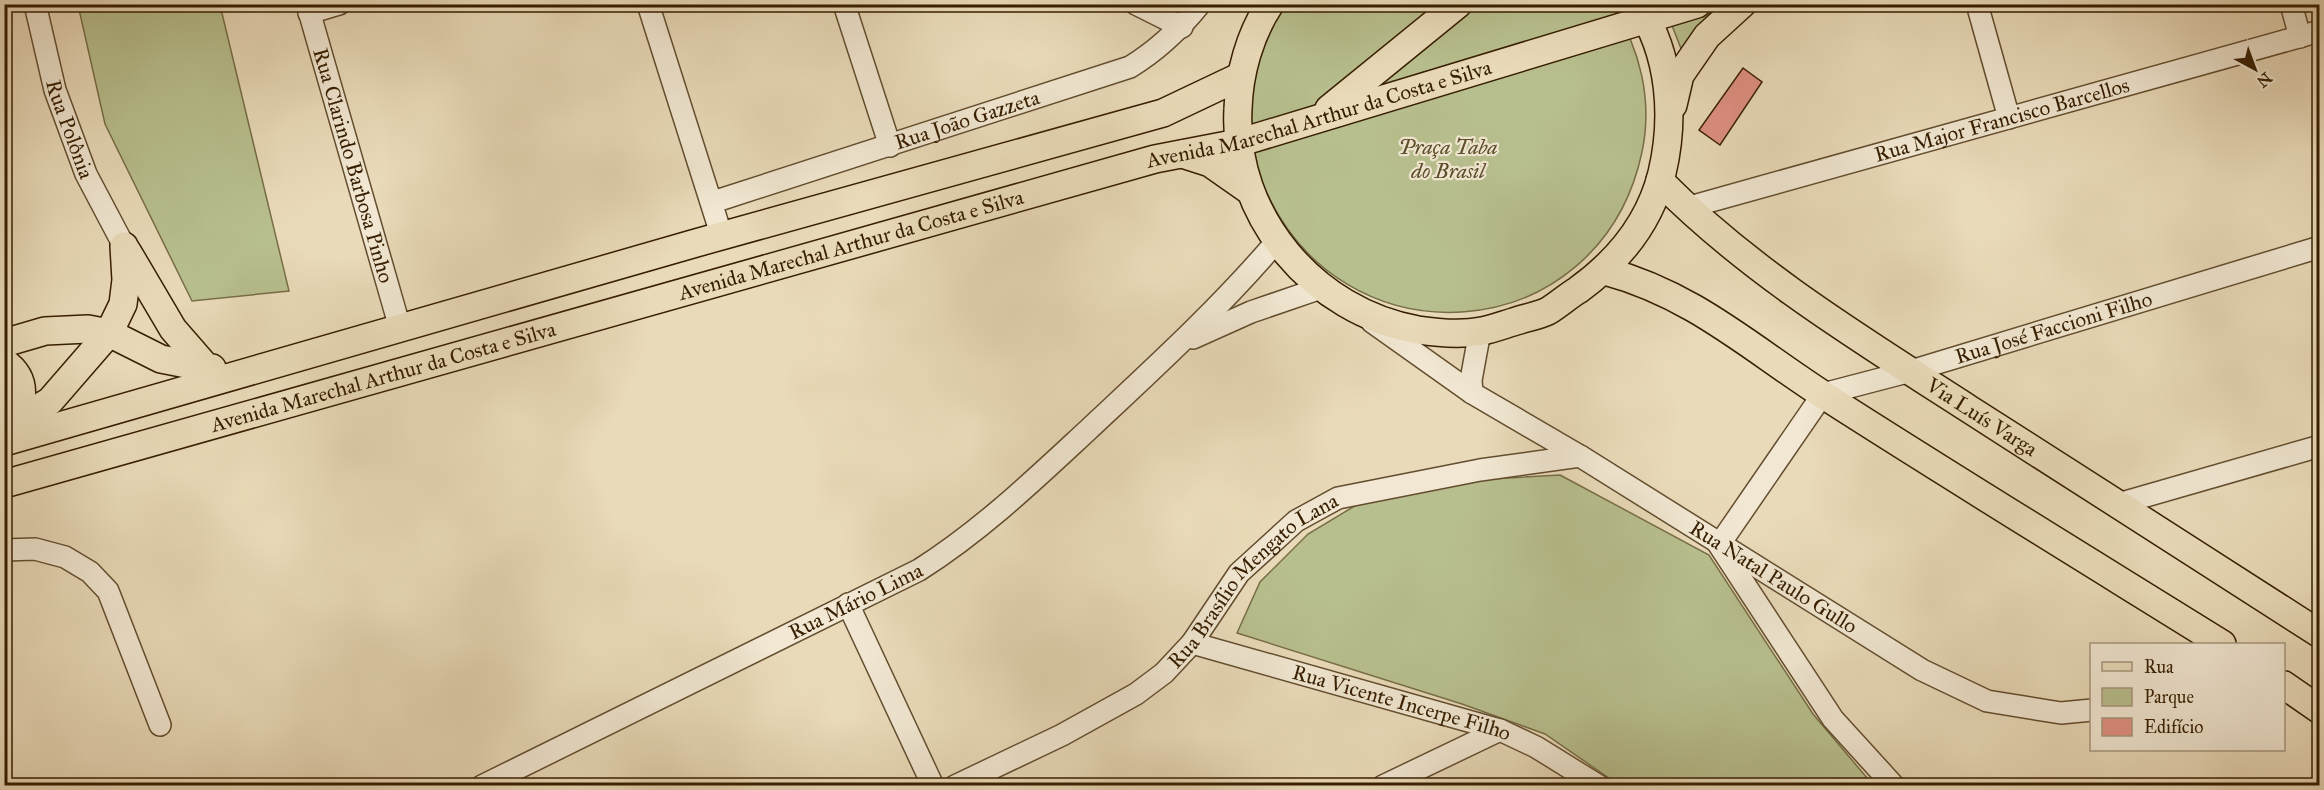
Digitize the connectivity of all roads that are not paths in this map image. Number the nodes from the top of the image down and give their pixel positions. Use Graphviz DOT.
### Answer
graph roads {
  1 [pos="35,4"];
  2 [pos="339,4"];
  3 [pos="648,4"];
  4 [pos="844,4"];
  5 [pos="1136,4"];
  6 [pos="1200,4"];
  7 [pos="1270,4"];
  8 [pos="1458,4"];
  9 [pos="1697,4"];
  10 [pos="1742,4"];
  11 [pos="1977,4"];
  12 [pos="2291,4"];
  13 [pos="308,9"];
  14 [pos="1642,12"];
  15 [pos="1182,27"];
  16 [pos="2310,34"];
  17 [pos="1241,76"];
  18 [pos="1318,117"];
  19 [pos="1670,118"];
  20 [pos="2008,118"];
  21 [pos="1238,143"];
  22 [pos="890,146"];
  23 [pos="1182,154"];
  24 [pos="1660,181"];
  25 [pos="1250,191"];
  26 [pos="713,202"];
  27 [pos="1686,208"];
  28 [pos="723,237"];
  29 [pos="1276,242"];
  30 [pos="696,243"];
  31 [pos="124,246"];
  32 [pos="2319,247"];
  33 [pos="1605,271"];
  34 [pos="708,284"];
  35 [pos="1321,288"];
  36 [pos="1357,311"];
  37 [pos="400,327"];
  38 [pos="1480,331"];
  39 [pos="109,333"];
  40 [pos="4,344"];
  41 [pos="1181,344"];
  42 [pos="4,362"];
  43 [pos="207,368"];
  44 [pos="1911,371"];
  45 [pos="255,372"];
  46 [pos="1472,393"];
  47 [pos="1823,394"];
  48 [pos="6,433"];
  49 [pos="2319,446"];
  50 [pos="1580,456"];
  51 [pos="4,484"];
  52 [pos="2118,504"];
  53 [pos="1719,545"];
  54 [pos="4,550"];
  55 [pos="848,604"];
  56 [pos="2319,634"];
  57 [pos="1192,643"];
  58 [pos="2219,643"];
  59 [pos="2285,686"];
  60 [pos="2090,710"];
  61 [pos="2319,710"];
  62 [pos="160,725"];
  63 [pos="1500,730"];
  64 [pos="482,786"];
  65 [pos="933,786"];
  66 [pos="955,786"];
  67 [pos="1383,786"];
  68 [pos="1599,786"];
  69 [pos="1894,786"];
  1 -- 31 [label="street, Rua Polônia"];
  2 -- 13 [label="street"];
  3 -- 26 [label="street"];
  4 -- 22 [label="street"];
  5 -- 15 [label="street"];
  6 -- 15 [label="street, Rua João Gazzeta"];
  7 -- 17 [label="main road"];
  8 -- 18 [label="main road"];
  9 -- 14 [label="main road, Avenida Marechal Arthur da Costa e Silva"];
  10 -- 19 [label="main road"];
  11 -- 20 [label="street"];
  12 -- 16 [label="street"];
  13 -- 37 [label="street, Rua Clarindo Barbosa Pinho"];
  14 -- 18 [label="main road, Avenida Marechal Arthur da Costa e Silva"];
  14 -- 19 [label="main road"];
  15 -- 22 [label="street, Rua João Gazzeta"];
  16 -- 20 [label="street, Rua Major Francisco Barcellos"];
  17 -- 21 [label="main road"];
  17 -- 28 [label="main road, Avenida Marechal Arthur da Costa e Silva"];
  18 -- 21 [label="main road, Avenida Marechal Arthur da Costa e Silva"];
  19 -- 24 [label="main road"];
  20 -- 27 [label="street, Rua Major Francisco Barcellos"];
  21 -- 23 [label="main road, Avenida Marechal Arthur da Costa e Silva"];
  21 -- 25 [label="main road"];
  22 -- 26 [label="street, Rua João Gazzeta"];
  23 -- 25 [label="main road"];
  23 -- 34 [label="main road, Avenida Marechal Arthur da Costa e Silva"];
  24 -- 27 [label="main road, Via Luís Varga"];
  24 -- 33 [label="main road"];
  25 -- 29 [label="main road"];
  26 -- 28 [label="street"];
  27 -- 44 [label="main road, Via Luís Varga"];
  28 -- 30 [label="main road, Avenida Marechal Arthur da Costa e Silva"];
  29 -- 35 [label="main road"];
  29 -- 41 [label="street, Rua Mário Lima"];
  30 -- 34 [label="main road"];
  30 -- 37 [label="main road, Avenida Marechal Arthur da Costa e Silva"];
  31 -- 39 [label="main road"];
  31 -- 43 [label="main road"];
  32 -- 44 [label="street, Rua José Faccioni Filho"];
  33 -- 38 [label="main road"];
  33 -- 47 [label="main road"];
  34 -- 51 [label="main road, Avenida Marechal Arthur da Costa e Silva"];
  35 -- 36 [label="main road"];
  35 -- 41 [label="street, Rua Mário Lima"];
  36 -- 38 [label="main road"];
  36 -- 46 [label="street, Rua Natal Paulo Gullo"];
  37 -- 45 [label="main road, Avenida Marechal Arthur da Costa e Silva"];
  38 -- 46 [label="street"];
  39 -- 40 [label="main road"];
  39 -- 43 [label="main road"];
  39 -- 48 [label="main road"];
  41 -- 55 [label="street, Rua Mário Lima"];
  42 -- 48 [label="main road"];
  43 -- 45 [label="main road"];
  44 -- 47 [label="street, Rua José Faccioni Filho"];
  44 -- 52 [label="main road, Via Luís Varga"];
  45 -- 48 [label="main road, Avenida Marechal Arthur da Costa e Silva"];
  46 -- 50 [label="street, Rua Natal Paulo Gullo"];
  47 -- 53 [label="street"];
  47 -- 58 [label="main road"];
  49 -- 52 [label="street"];
  50 -- 53 [label="street, Rua Natal Paulo Gullo"];
  50 -- 57 [label="street, Rua Brasílio Mengato Lana"];
  52 -- 56 [label="main road, Via Luís Varga"];
  53 -- 60 [label="street, Rua Natal Paulo Gullo"];
  53 -- 69 [label="street"];
  54 -- 62 [label="street"];
  55 -- 64 [label="street, Rua Mário Lima"];
  55 -- 65 [label="street"];
  57 -- 63 [label="street, Rua Vicente Incerpe Filho"];
  57 -- 66 [label="street, Rua Brasílio Mengato Lana"];
  59 -- 61 [label="main road"];
  63 -- 67 [label="street"];
  63 -- 68 [label="street, Rua Vicente Incerpe Filho"];
}
